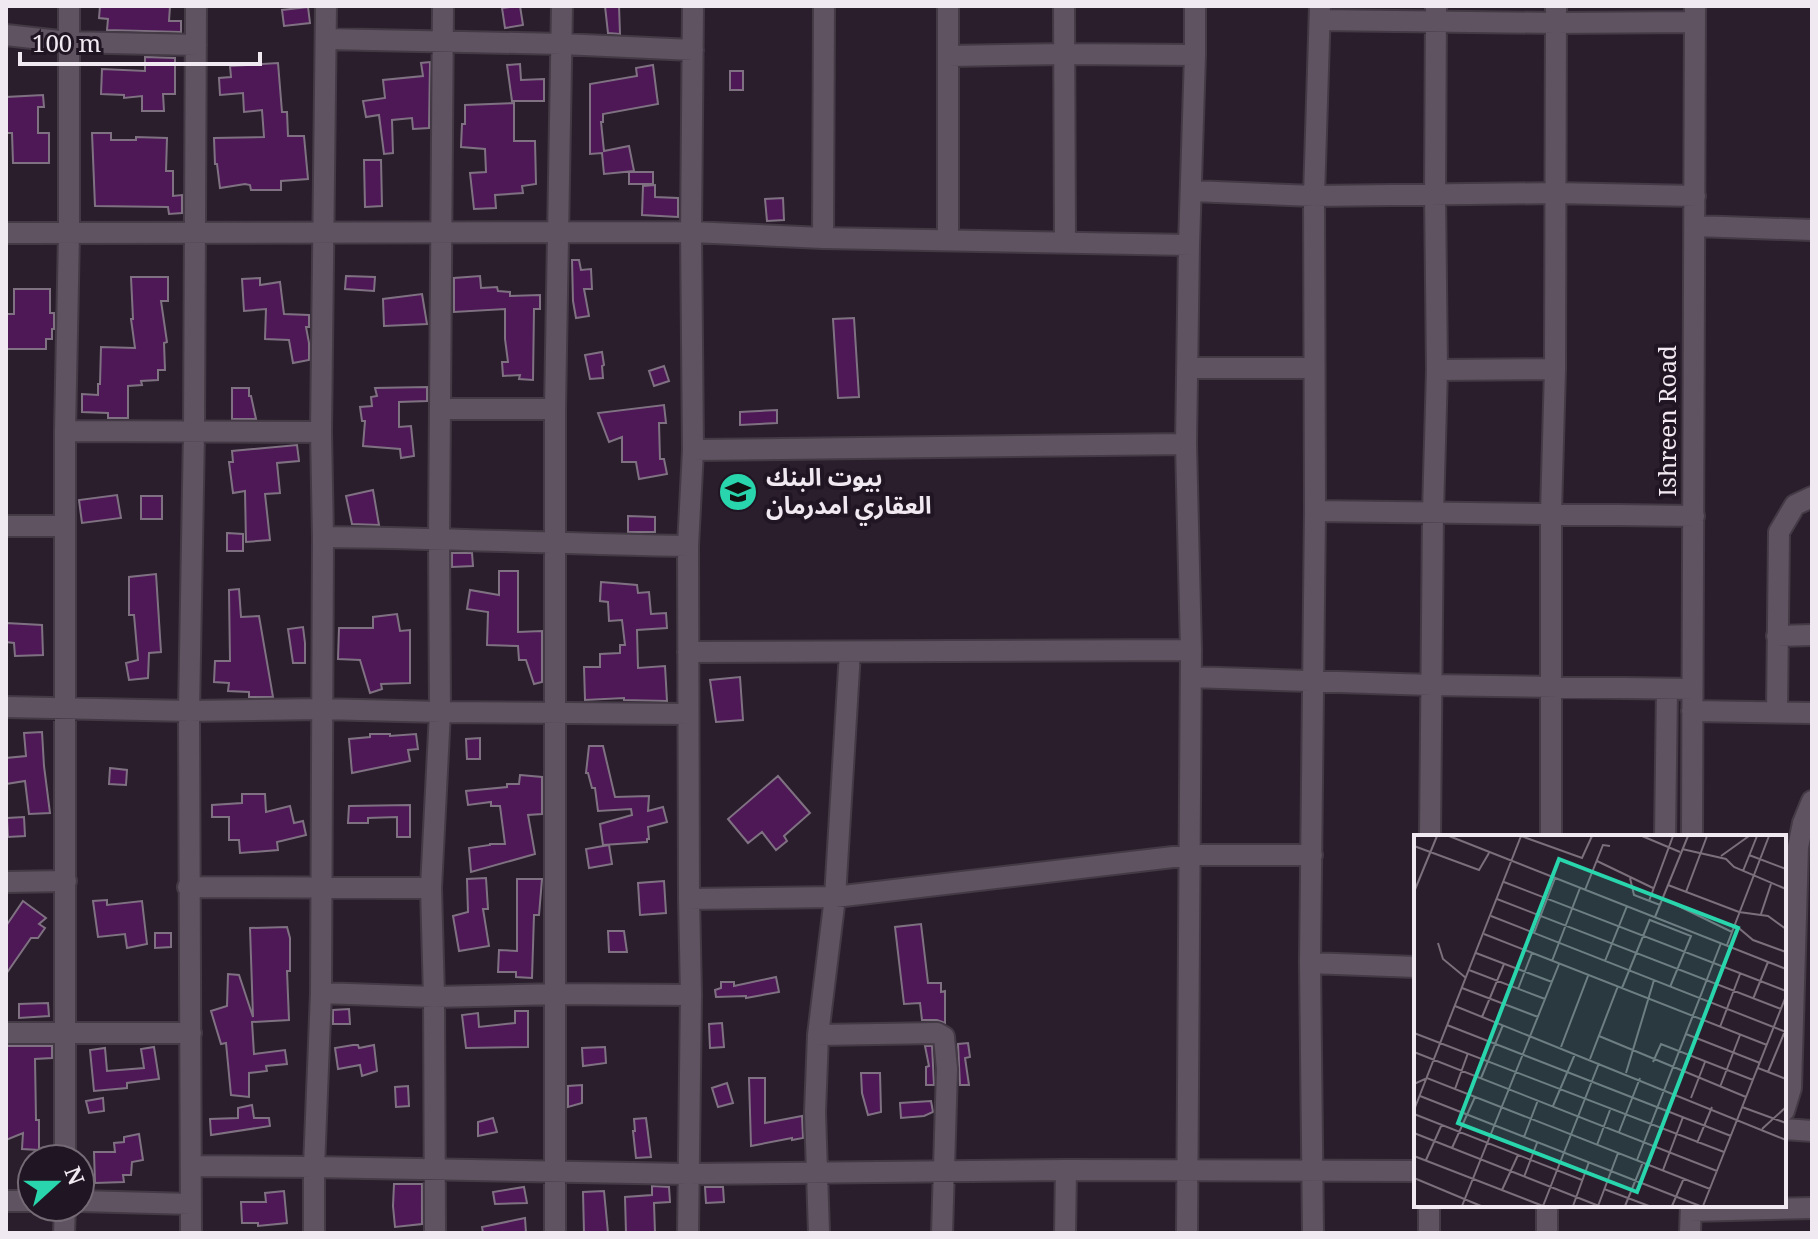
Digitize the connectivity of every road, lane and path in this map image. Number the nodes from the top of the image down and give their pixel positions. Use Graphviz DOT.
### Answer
graph roads {
  1 [pos="69,6"];
  2 [pos="196,6"];
  3 [pos="326,6"];
  4 [pos="443,6"];
  5 [pos="562,6"];
  6 [pos="693,6"];
  7 [pos="824,6"];
  8 [pos="948,6"];
  9 [pos="1064,6"];
  10 [pos="1195,6"];
  11 [pos="1320,13"];
  12 [pos="1436,14"];
  13 [pos="1695,14"];
  14 [pos="1556,15"];
  15 [pos="6,35"];
  16 [pos="326,39"];
  17 [pos="68,42"];
  18 [pos="443,42"];
  19 [pos="562,44"];
  20 [pos="196,45"];
  21 [pos="693,50"];
  22 [pos="1065,54"];
  23 [pos="1195,55"];
  24 [pos="948,56"];
  25 [pos="1192,191"];
  26 [pos="1556,193"];
  27 [pos="1435,194"];
  28 [pos="1314,196"];
  29 [pos="1695,196"];
  30 [pos="1695,226"];
  31 [pos="1812,230"];
  32 [pos="441,231"];
  33 [pos="322,232"];
  34 [pos="558,232"];
  35 [pos="691,232"];
  36 [pos="6,233"];
  37 [pos="69,233"];
  38 [pos="194,233"];
  39 [pos="823,238"];
  40 [pos="948,239"];
  41 [pos="1065,242"];
  42 [pos="1189,245"];
  43 [pos="1188,368"];
  44 [pos="1313,368"];
  45 [pos="1555,369"];
  46 [pos="1437,370"];
  47 [pos="441,409"];
  48 [pos="555,409"];
  49 [pos="65,431"];
  50 [pos="194,432"];
  51 [pos="321,432"];
  52 [pos="1186,444"];
  53 [pos="693,450"];
  54 [pos="1812,497"];
  55 [pos="1315,511"];
  56 [pos="1433,512"];
  57 [pos="1551,513"];
  58 [pos="1694,516"];
  59 [pos="6,526"];
  60 [pos="65,526"];
  61 [pos="323,537"];
  62 [pos="439,538"];
  63 [pos="555,544"];
  64 [pos="688,546"];
  65 [pos="1812,635"];
  66 [pos="1777,636"];
  67 [pos="1191,650"];
  68 [pos="688,652"];
  69 [pos="850,652"];
  70 [pos="1191,677"];
  71 [pos="1312,682"];
  72 [pos="1431,685"];
  73 [pos="1553,687"];
  74 [pos="1667,689"];
  75 [pos="1692,689"];
  76 [pos="6,707"];
  77 [pos="66,708"];
  78 [pos="321,709"];
  79 [pos="189,711"];
  80 [pos="1692,711"];
  81 [pos="440,712"];
  82 [pos="1777,712"];
  83 [pos="554,713"];
  84 [pos="1812,713"];
  85 [pos="688,714"];
  86 [pos="1812,801"];
  87 [pos="1430,835"];
  88 [pos="1551,835"];
  89 [pos="1665,835"];
  90 [pos="1692,835"];
  91 [pos="1190,855"];
  92 [pos="1312,855"];
  93 [pos="66,881"];
  94 [pos="6,882"];
  95 [pos="188,887"];
  96 [pos="322,887"];
  97 [pos="431,888"];
  98 [pos="835,897"];
  99 [pos="689,899"];
  100 [pos="1310,963"];
  101 [pos="1414,967"];
  102 [pos="321,993"];
  103 [pos="557,994"];
  104 [pos="691,995"];
  105 [pos="434,997"];
  106 [pos="6,1033"];
  107 [pos="191,1033"];
  108 [pos="65,1034"];
  109 [pos="818,1035"];
  110 [pos="1786,1104"];
  111 [pos="1786,1129"];
  112 [pos="1812,1131"];
  113 [pos="65,1143"];
  114 [pos="191,1166"];
  115 [pos="314,1167"];
  116 [pos="436,1170"];
  117 [pos="1066,1170"];
  118 [pos="1189,1170"];
  119 [pos="1313,1170"];
  120 [pos="943,1171"];
  121 [pos="1414,1171"];
  122 [pos="555,1172"];
  123 [pos="818,1173"];
  124 [pos="688,1174"];
  125 [pos="96,1201"];
  126 [pos="191,1204"];
  127 [pos="1429,1207"];
  128 [pos="1547,1207"];
  129 [pos="1781,1207"];
  130 [pos="1691,1208"];
  131 [pos="1812,1208"];
  132 [pos="191,1233"];
  133 [pos="314,1233"];
  134 [pos="435,1233"];
  135 [pos="555,1233"];
  136 [pos="688,1233"];
  137 [pos="819,1233"];
  138 [pos="942,1233"];
  139 [pos="1065,1233"];
  140 [pos="1187,1233"];
  141 [pos="1313,1233"];
  142 [pos="1429,1233"];
  143 [pos="1547,1233"];
  144 [pos="1690,1233"];
  1 -- 17 [label="street"];
  2 -- 20 [label="street"];
  3 -- 16 [label="street"];
  4 -- 18 [label="street"];
  5 -- 19 [label="street"];
  6 -- 21 [label="street"];
  7 -- 39 [label="street"];
  8 -- 24 [label="street"];
  9 -- 22 [label="street"];
  10 -- 23 [label="street"];
  11 -- 12 [label="street"];
  11 -- 28 [label="street"];
  12 -- 14 [label="street"];
  12 -- 27 [label="street"];
  13 -- 14 [label="street"];
  13 -- 29 [label="street, Ishreen Road"];
  14 -- 26 [label="street"];
  15 -- 17 [label="street"];
  16 -- 18 [label="street"];
  16 -- 33 [label="street"];
  17 -- 20 [label="street"];
  17 -- 37 [label="street"];
  18 -- 19 [label="street"];
  18 -- 32 [label="street"];
  19 -- 21 [label="street"];
  19 -- 34 [label="street"];
  20 -- 38 [label="street"];
  21 -- 35 [label="street"];
  22 -- 23 [label="street"];
  22 -- 24 [label="street"];
  22 -- 41 [label="street"];
  23 -- 25 [label="street"];
  24 -- 40 [label="street"];
  25 -- 28 [label="street"];
  25 -- 42 [label="street"];
  26 -- 27 [label="street"];
  26 -- 29 [label="street"];
  26 -- 45 [label="street"];
  27 -- 28 [label="street"];
  27 -- 46 [label="street"];
  28 -- 44 [label="street"];
  29 -- 30 [label="street, Ishreen Road"];
  30 -- 31 [label="street"];
  30 -- 58 [label="street, Ishreen Road"];
  32 -- 33 [label="street"];
  32 -- 34 [label="street"];
  32 -- 47 [label="street"];
  33 -- 38 [label="street"];
  33 -- 51 [label="street"];
  34 -- 35 [label="street"];
  34 -- 48 [label="street"];
  35 -- 39 [label="street"];
  35 -- 53 [label="street"];
  36 -- 37 [label="street"];
  37 -- 38 [label="street"];
  37 -- 49 [label="street"];
  38 -- 50 [label="street"];
  39 -- 40 [label="street"];
  40 -- 41 [label="street"];
  41 -- 42 [label="street"];
  42 -- 43 [label="street"];
  43 -- 44 [label="street"];
  43 -- 52 [label="street"];
  44 -- 55 [label="street"];
  45 -- 46 [label="street"];
  45 -- 57 [label="street"];
  46 -- 56 [label="street"];
  47 -- 48 [label="street"];
  47 -- 62 [label="street"];
  48 -- 63 [label="street"];
  49 -- 50 [label="street"];
  49 -- 60 [label="street"];
  50 -- 51 [label="street"];
  50 -- 79 [label="street"];
  51 -- 61 [label="street"];
  52 -- 53 [label="street"];
  52 -- 67 [label="street"];
  53 -- 64 [label="street"];
  54 -- 66 [label="street"];
  55 -- 56 [label="street"];
  55 -- 71 [label="street"];
  56 -- 57 [label="street"];
  56 -- 72 [label="street"];
  57 -- 58 [label="street"];
  57 -- 73 [label="street"];
  58 -- 75 [label="street, Ishreen Road"];
  59 -- 60 [label="street"];
  60 -- 77 [label="street"];
  61 -- 62 [label="street"];
  61 -- 78 [label="street"];
  62 -- 63 [label="street"];
  62 -- 81 [label="street"];
  63 -- 64 [label="street"];
  63 -- 83 [label="street"];
  64 -- 68 [label="street"];
  65 -- 66 [label="street"];
  66 -- 82 [label="street"];
  67 -- 69 [label="street"];
  67 -- 70 [label="street"];
  68 -- 69 [label="street"];
  68 -- 85 [label="street"];
  69 -- 98 [label="street"];
  70 -- 71 [label="street"];
  70 -- 91 [label="street"];
  71 -- 72 [label="street"];
  71 -- 92 [label="street"];
  72 -- 73 [label="street"];
  72 -- 87 [label="street"];
  73 -- 74 [label="street"];
  73 -- 88 [label="street"];
  74 -- 75 [label="street"];
  74 -- 89 [label="street"];
  75 -- 80 [label="street, Ishreen Road"];
  76 -- 77 [label="street"];
  77 -- 79 [label="street"];
  77 -- 93 [label="street"];
  78 -- 79 [label="street"];
  78 -- 81 [label="street"];
  78 -- 96 [label="street"];
  79 -- 95 [label="street"];
  80 -- 82 [label="street"];
  80 -- 90 [label="street, Ishreen Road"];
  81 -- 83 [label="street"];
  81 -- 97 [label="street"];
  82 -- 84 [label="street"];
  83 -- 85 [label="street"];
  83 -- 103 [label="street"];
  85 -- 99 [label="street"];
  86 -- 110 [label="street"];
  91 -- 92 [label="street"];
  91 -- 98 [label="street"];
  91 -- 118 [label="street"];
  92 -- 100 [label="street"];
  93 -- 94 [label="street"];
  93 -- 108 [label="street"];
  95 -- 96 [label="street"];
  95 -- 107 [label="street"];
  96 -- 97 [label="street"];
  96 -- 102 [label="street"];
  97 -- 105 [label="street"];
  98 -- 99 [label="street"];
  98 -- 109 [label="street"];
  99 -- 104 [label="street"];
  100 -- 101 [label="street"];
  100 -- 119 [label="street"];
  102 -- 105 [label="street"];
  102 -- 115 [label="street"];
  103 -- 104 [label="street"];
  103 -- 105 [label="street"];
  103 -- 122 [label="street"];
  104 -- 124 [label="street"];
  105 -- 116 [label="street"];
  106 -- 108 [label="street"];
  107 -- 108 [label="street"];
  107 -- 114 [label="street"];
  108 -- 113 [label="street"];
  109 -- 120 [label="street"];
  109 -- 123 [label="street"];
  111 -- 112 [label="street"];
  114 -- 115 [label="street"];
  114 -- 126 [label="street"];
  115 -- 116 [label="street"];
  115 -- 133 [label="street"];
  116 -- 122 [label="street"];
  116 -- 134 [label="street"];
  117 -- 118 [label="street"];
  117 -- 120 [label="street"];
  117 -- 139 [label="street"];
  118 -- 119 [label="street"];
  118 -- 140 [label="street"];
  119 -- 121 [label="street"];
  119 -- 141 [label="street"];
  120 -- 123 [label="street"];
  120 -- 138 [label="street"];
  122 -- 124 [label="street"];
  122 -- 135 [label="street"];
  123 -- 124 [label="street"];
  123 -- 137 [label="street"];
  124 -- 136 [label="street"];
  125 -- 126 [label="street"];
  126 -- 132 [label="street"];
  127 -- 142 [label="street"];
  128 -- 143 [label="street"];
  129 -- 130 [label="street"];
  129 -- 131 [label="street"];
  130 -- 144 [label="street"];
}
